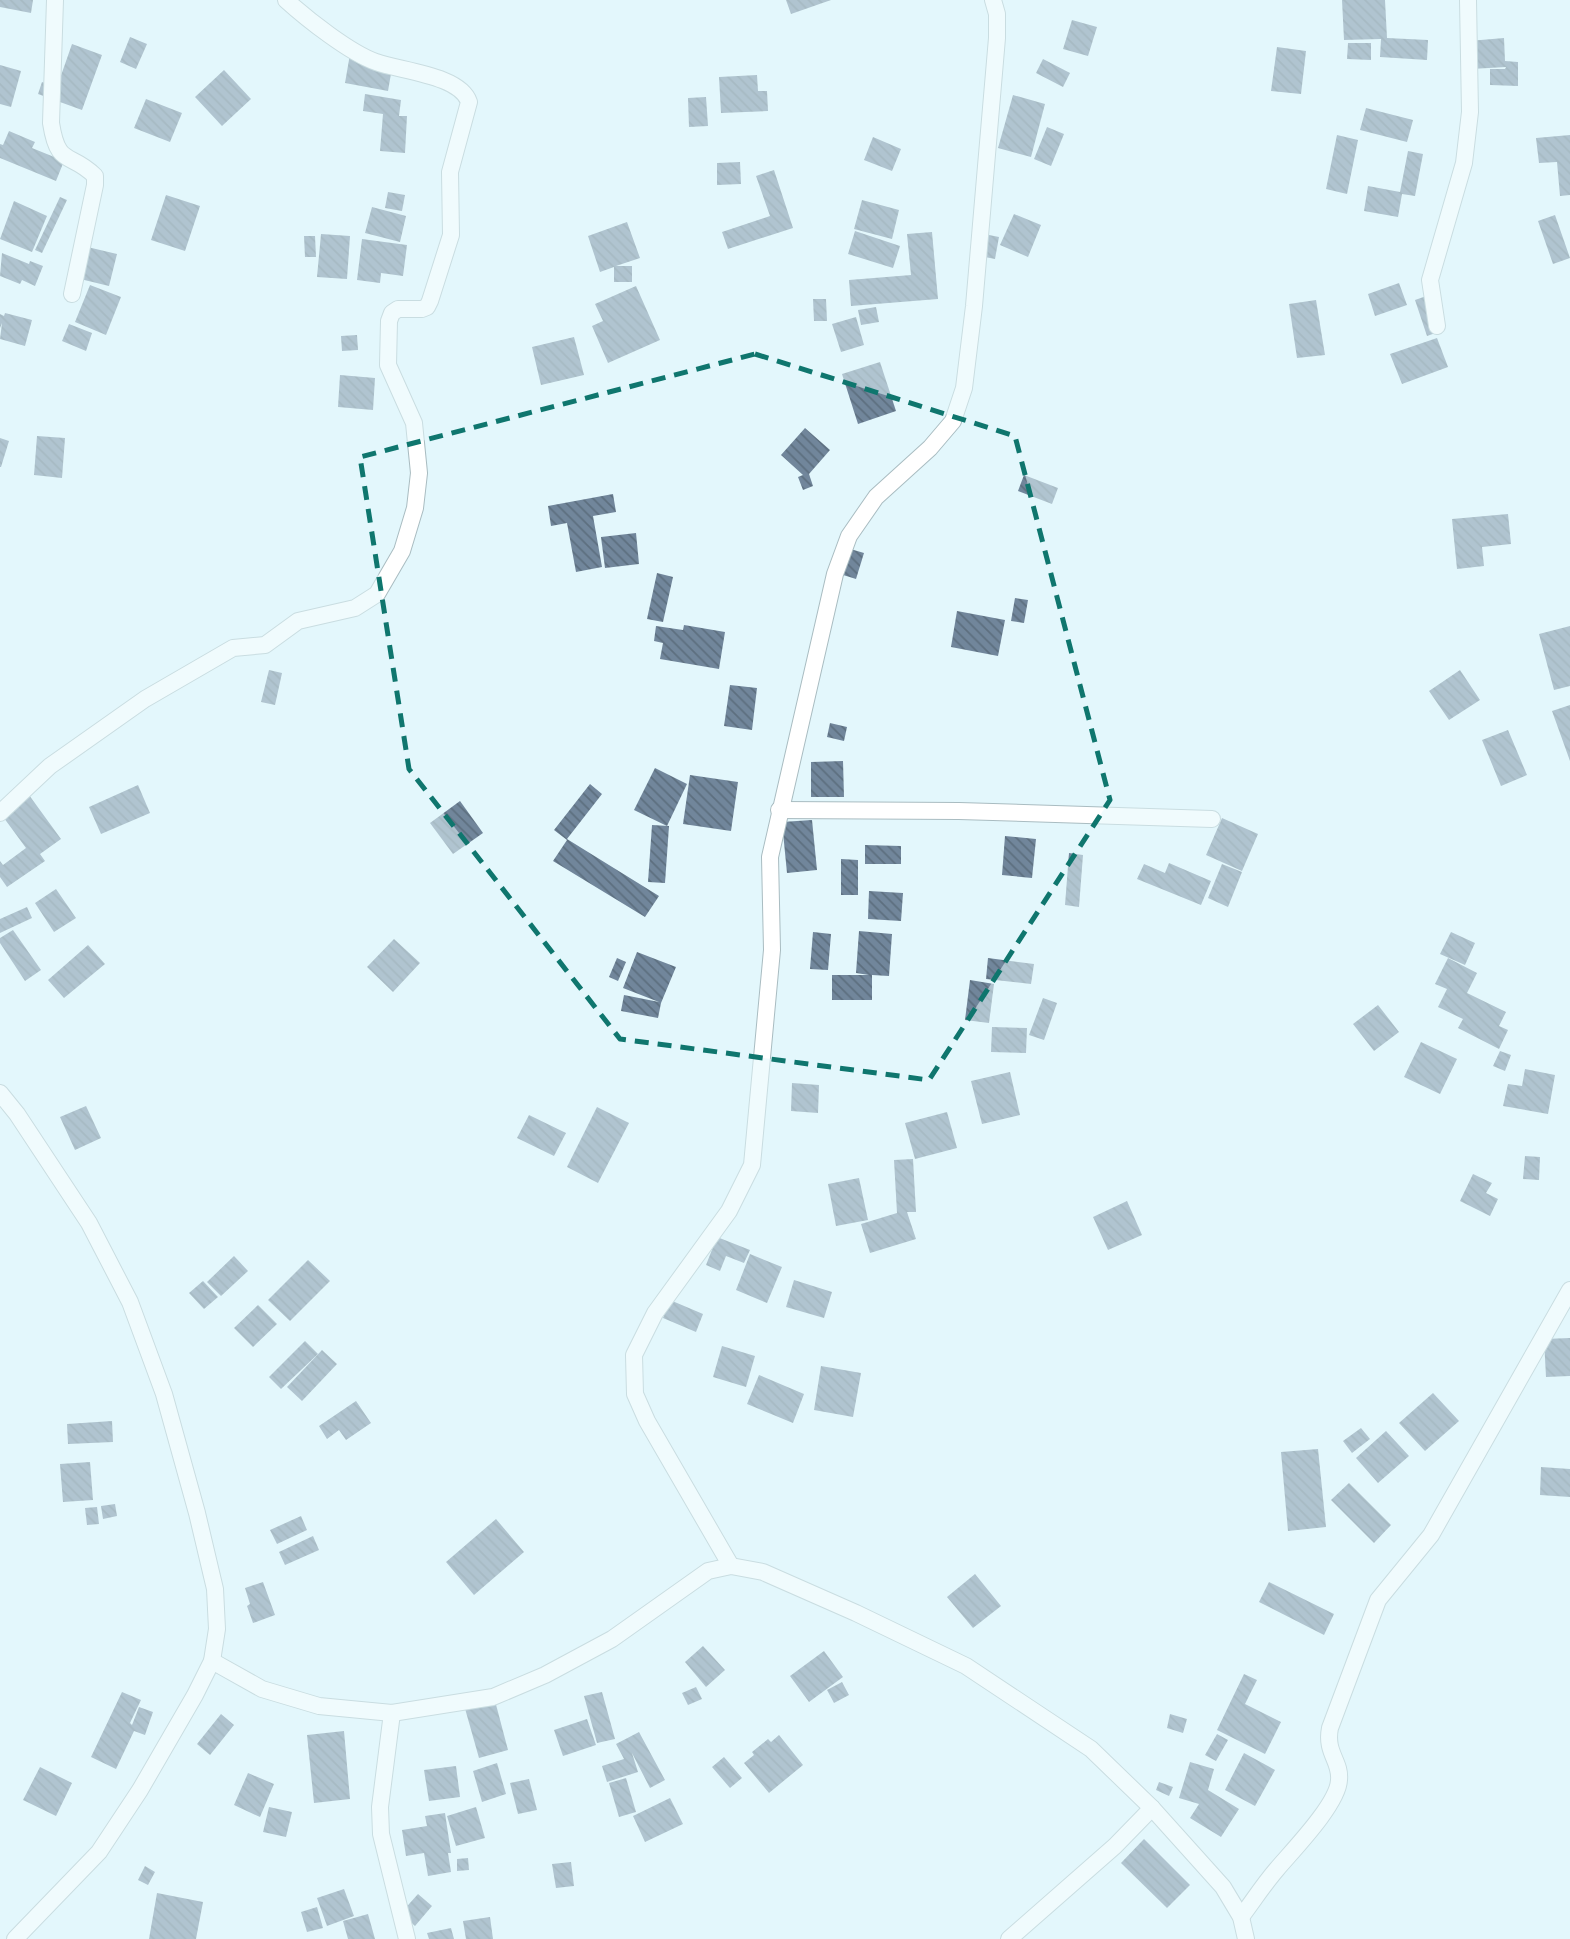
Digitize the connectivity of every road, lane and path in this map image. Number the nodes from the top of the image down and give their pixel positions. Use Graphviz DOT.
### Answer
graph roads {
  1 [pos="55,0"];
  2 [pos="286,0"];
  3 [pos="992,0"];
  4 [pos="1468,0"];
  5 [pos="72,294"];
  6 [pos="1437,326"];
  7 [pos="779,810"];
  8 [pos="0,813"];
  9 [pos="1212,819"];
  10 [pos="0,1093"];
  11 [pos="1570,1290"];
  12 [pos="731,1566"];
  13 [pos="212,1661"];
  14 [pos="392,1713"];
  15 [pos="1152,1808"];
  16 [pos="1241,1917"];
  17 [pos="15,1939"];
  18 [pos="407,1939"];
  19 [pos="1010,1939"];
  20 [pos="1246,1939"];
  1 -- 5 [label="street"];
  2 -- 8 [label="street"];
  3 -- 7 [label="street"];
  4 -- 6 [label="street"];
  7 -- 9 [label="street"];
  7 -- 12 [label="street"];
  10 -- 13 [label="street"];
  11 -- 16 [label="street"];
  12 -- 14 [label="street"];
  12 -- 15 [label="street"];
  13 -- 14 [label="street"];
  13 -- 17 [label="street"];
  14 -- 18 [label="street"];
  15 -- 16 [label="street"];
  15 -- 19 [label="street"];
  16 -- 20 [label="street"];
}
